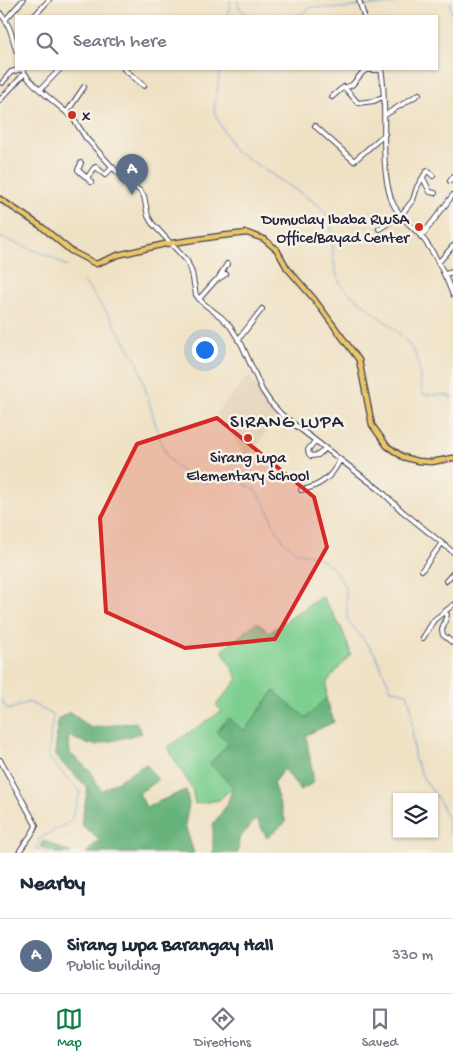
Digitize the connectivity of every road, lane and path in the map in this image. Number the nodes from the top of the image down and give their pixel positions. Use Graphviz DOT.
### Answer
graph roads {
  1 [pos="23,0"];
  2 [pos="49,0"];
  3 [pos="359,0"];
  4 [pos="0,13"];
  5 [pos="35,15"];
  6 [pos="364,15"];
  7 [pos="6,19"];
  8 [pos="14,37"];
  9 [pos="23,70"];
  10 [pos="59,70"];
  11 [pos="125,70"];
  12 [pos="366,70"];
  13 [pos="381,70"];
  14 [pos="2,83"];
  15 [pos="144,86"];
  16 [pos="84,87"];
  17 [pos="344,87"];
  18 [pos="40,90"];
  19 [pos="419,94"];
  20 [pos="332,97"];
  21 [pos="380,98"];
  22 [pos="0,100"];
  23 [pos="67,112"];
  24 [pos="385,115"];
  25 [pos="315,126"];
  26 [pos="385,134"];
  27 [pos="82,163"];
  28 [pos="113,167"];
  29 [pos="433,176"];
  30 [pos="86,178"];
  31 [pos="422,178"];
  32 [pos="91,182"];
  33 [pos="435,193"];
  34 [pos="453,195"];
  35 [pos="0,199"];
  36 [pos="401,215"];
  37 [pos="379,229"];
  38 [pos="421,237"];
  39 [pos="170,243"];
  40 [pos="453,246"];
  41 [pos="438,263"];
  42 [pos="227,264"];
  43 [pos="453,272"];
  44 [pos="226,274"];
  45 [pos="445,274"];
  46 [pos="218,279"];
  47 [pos="453,295"];
  48 [pos="199,299"];
  49 [pos="262,309"];
  50 [pos="238,340"];
  51 [pos="315,441"];
  52 [pos="325,449"];
  53 [pos="453,458"];
  54 [pos="340,460"];
  55 [pos="300,490"];
  56 [pos="442,544"];
  57 [pos="453,552"];
  58 [pos="422,570"];
  59 [pos="453,573"];
  60 [pos="446,581"];
  61 [pos="453,605"];
  62 [pos="445,612"];
  63 [pos="423,638"];
  64 [pos="453,644"];
  65 [pos="0,760"];
  66 [pos="19,853"];
  1 -- 7 [label="street"];
  2 -- 5 [label="street"];
  3 -- 6 [label="street"];
  4 -- 7 [label="street"];
  7 -- 8 [label="street"];
  9 -- 14 [label="street"];
  9 -- 18 [label="street"];
  9 -- 22 [label="street"];
  10 -- 18 [label="street"];
  11 -- 15 [label="street"];
  12 -- 17 [label="street"];
  13 -- 24 [label="street"];
  16 -- 23 [label="street"];
  17 -- 20 [label="street"];
  17 -- 21 [label="street"];
  18 -- 23 [label="street"];
  19 -- 24 [label="street"];
  23 -- 28 [label="street"];
  24 -- 26 [label="street"];
  25 -- 26 [label="street"];
  26 -- 36 [label="street"];
  27 -- 30 [label="street"];
  28 -- 30 [label="street"];
  28 -- 39 [label="street"];
  29 -- 31 [label="street"];
  30 -- 32 [label="street"];
  31 -- 33 [label="street"];
  31 -- 36 [label="street"];
  34 -- 38 [label="street"];
  35 -- 39 [label="main road"];
  36 -- 37 [label="street"];
  36 -- 38 [label="street"];
  38 -- 41 [label="street"];
  39 -- 48 [label="street"];
  39 -- 53 [label="main road"];
  40 -- 41 [label="street"];
  41 -- 45 [label="street"];
  42 -- 46 [label="street"];
  43 -- 45 [label="street"];
  44 -- 46 [label="street"];
  45 -- 47 [label="street"];
  46 -- 48 [label="street"];
  48 -- 50 [label="street"];
  49 -- 50 [label="street"];
  50 -- 51 [label="street"];
  51 -- 52 [label="street"];
  51 -- 52 [label="street"];
  52 -- 54 [label="street"];
  54 -- 55 [label="street"];
  54 -- 56 [label="street"];
  56 -- 57 [label="street"];
  56 -- 58 [label="street"];
  59 -- 60 [label="street"];
  61 -- 62 [label="street"];
  62 -- 63 [label="street"];
  62 -- 64 [label="street"];
  65 -- 66 [label="street"];
}
